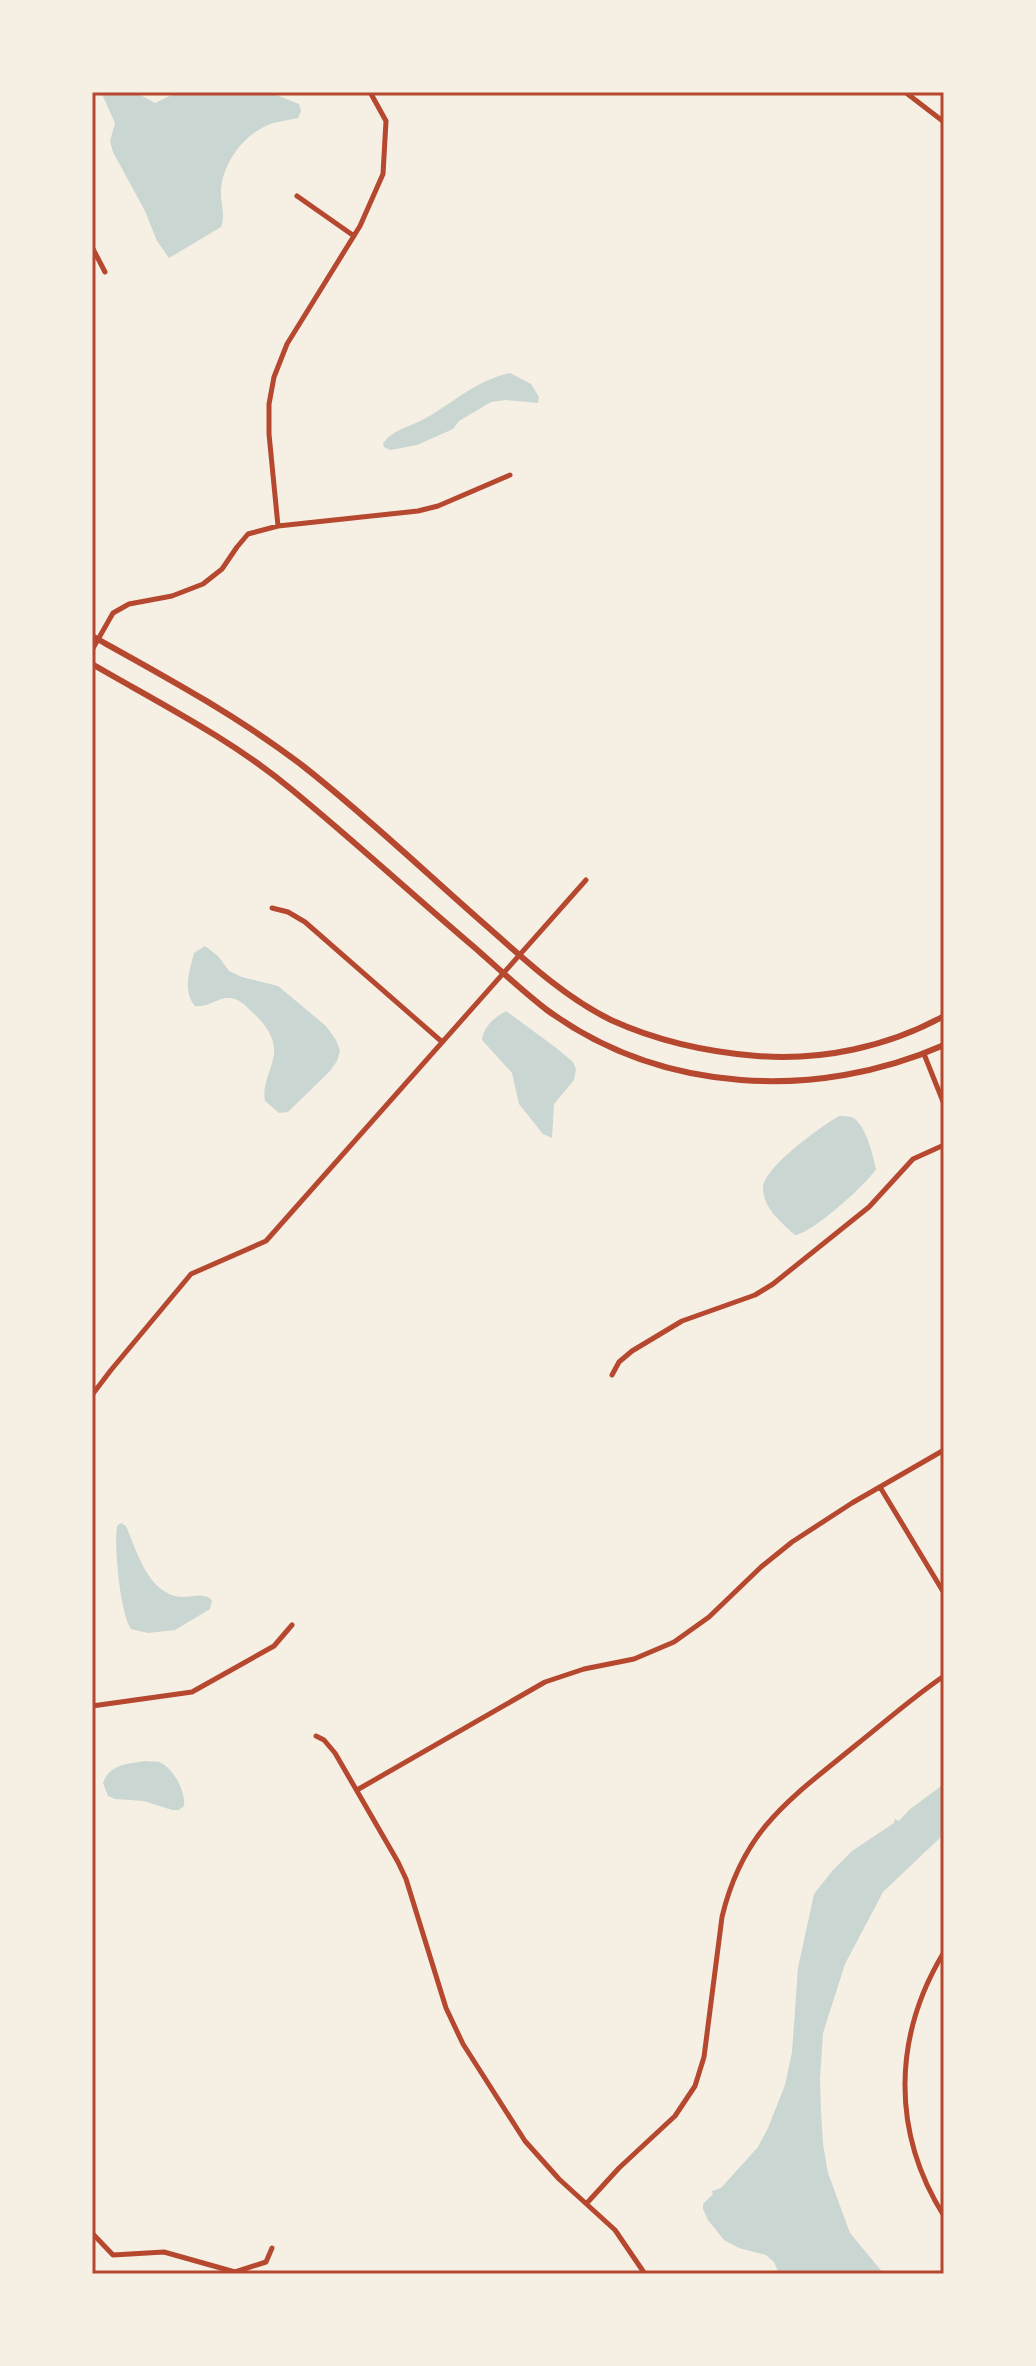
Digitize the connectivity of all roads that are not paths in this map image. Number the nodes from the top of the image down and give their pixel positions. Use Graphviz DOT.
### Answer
graph roads {
  1 [pos="370,92"];
  2 [pos="905,92"];
  3 [pos="944,122"];
  4 [pos="297,196"];
  5 [pos="354,236"];
  6 [pos="92,247"];
  7 [pos="105,272"];
  8 [pos="510,475"];
  9 [pos="278,526"];
  10 [pos="95,637"];
  11 [pos="92,650"];
  12 [pos="92,664"];
  13 [pos="586,880"];
  14 [pos="272,908"];
  15 [pos="520,956"];
  16 [pos="504,973"];
  17 [pos="944,1016"];
  18 [pos="441,1041"];
  19 [pos="944,1045"];
  20 [pos="924,1054"];
  21 [pos="944,1104"];
  22 [pos="944,1145"];
  23 [pos="612,1375"];
  24 [pos="92,1395"];
  25 [pos="944,1450"];
  26 [pos="880,1487"];
  27 [pos="944,1593"];
  28 [pos="292,1625"];
  29 [pos="944,1676"];
  30 [pos="92,1706"];
  31 [pos="316,1736"];
  32 [pos="357,1790"];
  33 [pos="944,1952"];
  34 [pos="587,2203"];
  35 [pos="944,2216"];
  36 [pos="92,2233"];
  37 [pos="272,2248"];
  38 [pos="645,2274"];
  1 -- 5 [label="street"];
  2 -- 3 [label="street"];
  4 -- 5 [label="street"];
  5 -- 9 [label="street"];
  6 -- 7 [label="street"];
  8 -- 9 [label="street"];
  9 -- 10 [label="street"];
  10 -- 11 [label="street"];
  10 -- 15 [label="main road"];
  12 -- 16 [label="main road"];
  13 -- 15 [label="street"];
  14 -- 18 [label="street"];
  15 -- 16 [label="street"];
  15 -- 17 [label="main road"];
  16 -- 18 [label="street"];
  16 -- 20 [label="main road"];
  18 -- 24 [label="street"];
  19 -- 20 [label="main road"];
  20 -- 21 [label="street"];
  22 -- 23 [label="street"];
  25 -- 26 [label="street"];
  26 -- 27 [label="street"];
  26 -- 32 [label="street"];
  28 -- 30 [label="street"];
  29 -- 34 [label="street"];
  31 -- 32 [label="street"];
  32 -- 34 [label="street"];
  33 -- 35 [label="street"];
  34 -- 38 [label="street"];
  36 -- 37 [label="street"];
}
